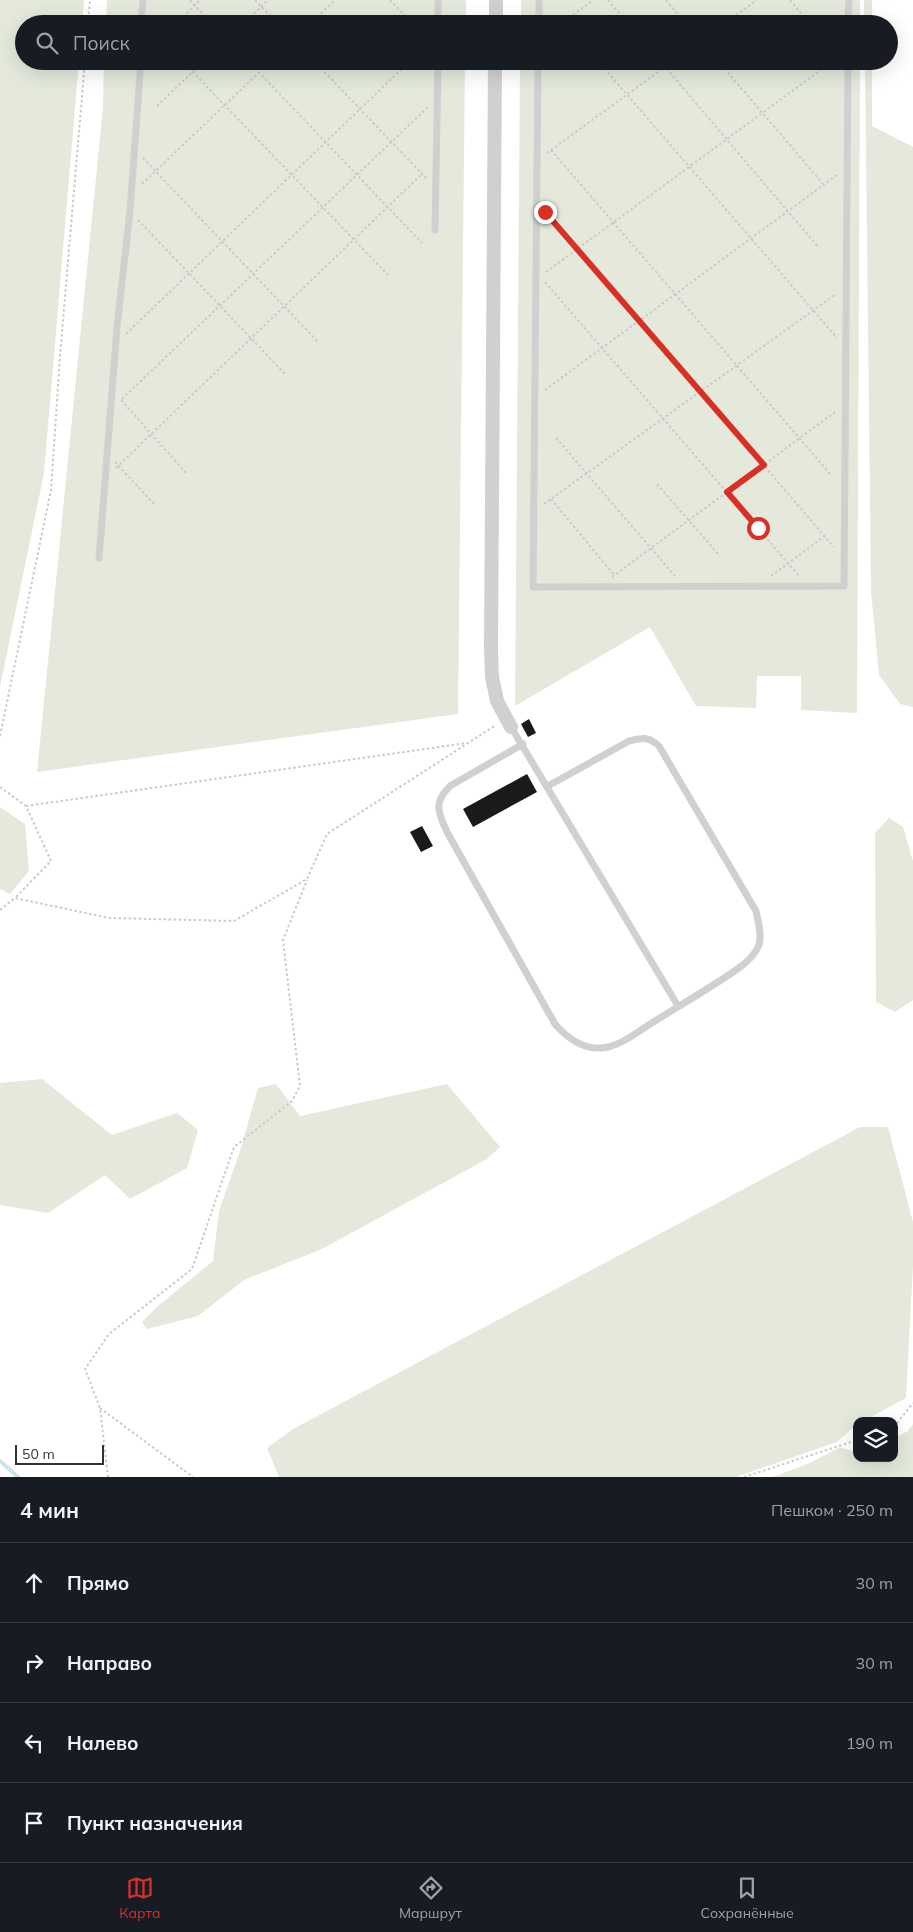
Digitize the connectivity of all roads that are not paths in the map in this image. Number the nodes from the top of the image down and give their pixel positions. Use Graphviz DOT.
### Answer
graph roads {
  1 [pos="143,0"];
  2 [pos="438,0"];
  3 [pos="496,0"];
  4 [pos="539,0"];
  5 [pos="848,0"];
  6 [pos="142,15"];
  7 [pos="438,15"];
  8 [pos="496,15"];
  9 [pos="538,15"];
  10 [pos="848,15"];
  11 [pos="140,70"];
  12 [pos="438,70"];
  13 [pos="496,70"];
  14 [pos="538,70"];
  15 [pos="848,70"];
  16 [pos="436,230"];
  17 [pos="98,558"];
  18 [pos="509,722"];
  19 [pos="523,744"];
  20 [pos="548,786"];
  21 [pos="678,1006"];
  1 -- 6 [label="lane"];
  2 -- 7 [label="lane"];
  3 -- 8 [label="street"];
  4 -- 9 [label="lane"];
  5 -- 10 [label="lane"];
  11 -- 17 [label="lane"];
  12 -- 16 [label="lane"];
  13 -- 18 [label="street"];
  14 -- 15 [label="lane"];
  18 -- 19 [label="lane"];
  19 -- 20 [label="lane"];
  19 -- 21 [label="lane"];
  20 -- 21 [label="lane"];
  20 -- 21 [label="lane"];
}
